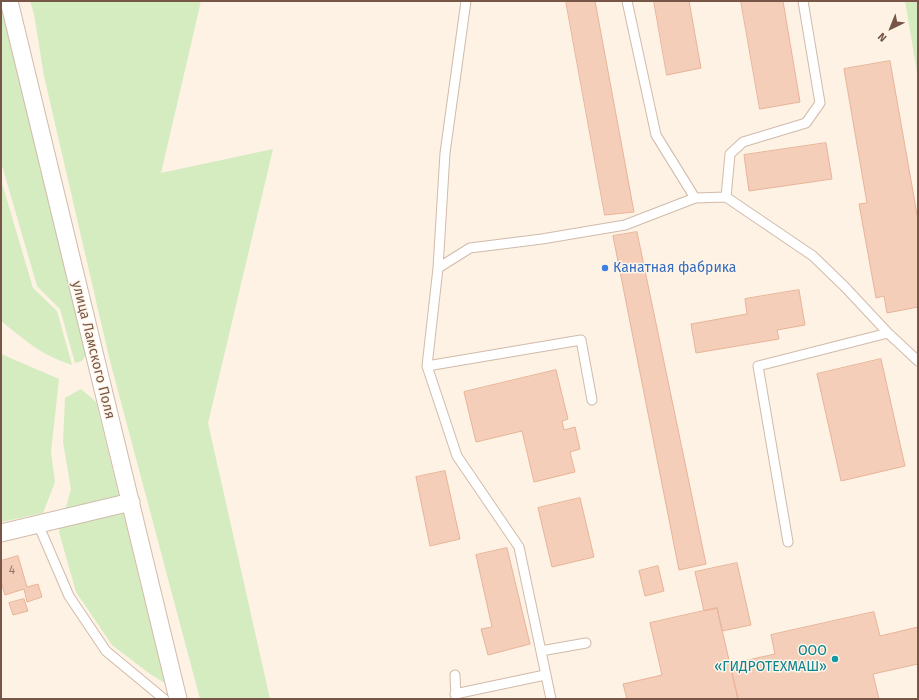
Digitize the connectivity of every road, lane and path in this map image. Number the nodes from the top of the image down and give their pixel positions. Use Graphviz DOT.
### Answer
graph roads {
  1 [pos="9,1"];
  2 [pos="466,1"];
  3 [pos="627,1"];
  4 [pos="803,1"];
  5 [pos="726,197"];
  6 [pos="695,198"];
  7 [pos="438,268"];
  8 [pos="888,333"];
  9 [pos="918,362"];
  10 [pos="427,366"];
  11 [pos="592,400"];
  12 [pos="131,502"];
  13 [pos="38,524"];
  14 [pos="1,533"];
  15 [pos="788,542"];
  16 [pos="586,642"];
  17 [pos="541,651"];
  18 [pos="455,674"];
  19 [pos="545,675"];
  20 [pos="455,697"];
  21 [pos="164,699"];
  22 [pos="178,699"];
  23 [pos="551,699"];
  1 -- 12 [label="street, улица Ламского Поля"];
  2 -- 7 [label="lane"];
  3 -- 6 [label="lane"];
  4 -- 5 [label="lane"];
  5 -- 6 [label="lane"];
  5 -- 8 [label="lane"];
  6 -- 7 [label="lane"];
  7 -- 10 [label="lane"];
  8 -- 9 [label="lane"];
  8 -- 15 [label="lane"];
  10 -- 11 [label="lane"];
  10 -- 17 [label="lane"];
  12 -- 13 [label="street"];
  12 -- 22 [label="street, улица Ламского Поля"];
  13 -- 14 [label="street"];
  13 -- 21 [label="lane"];
  16 -- 17 [label="lane"];
  17 -- 19 [label="lane"];
  18 -- 20 [label="lane"];
  19 -- 20 [label="lane"];
  19 -- 23 [label="lane"];
}
